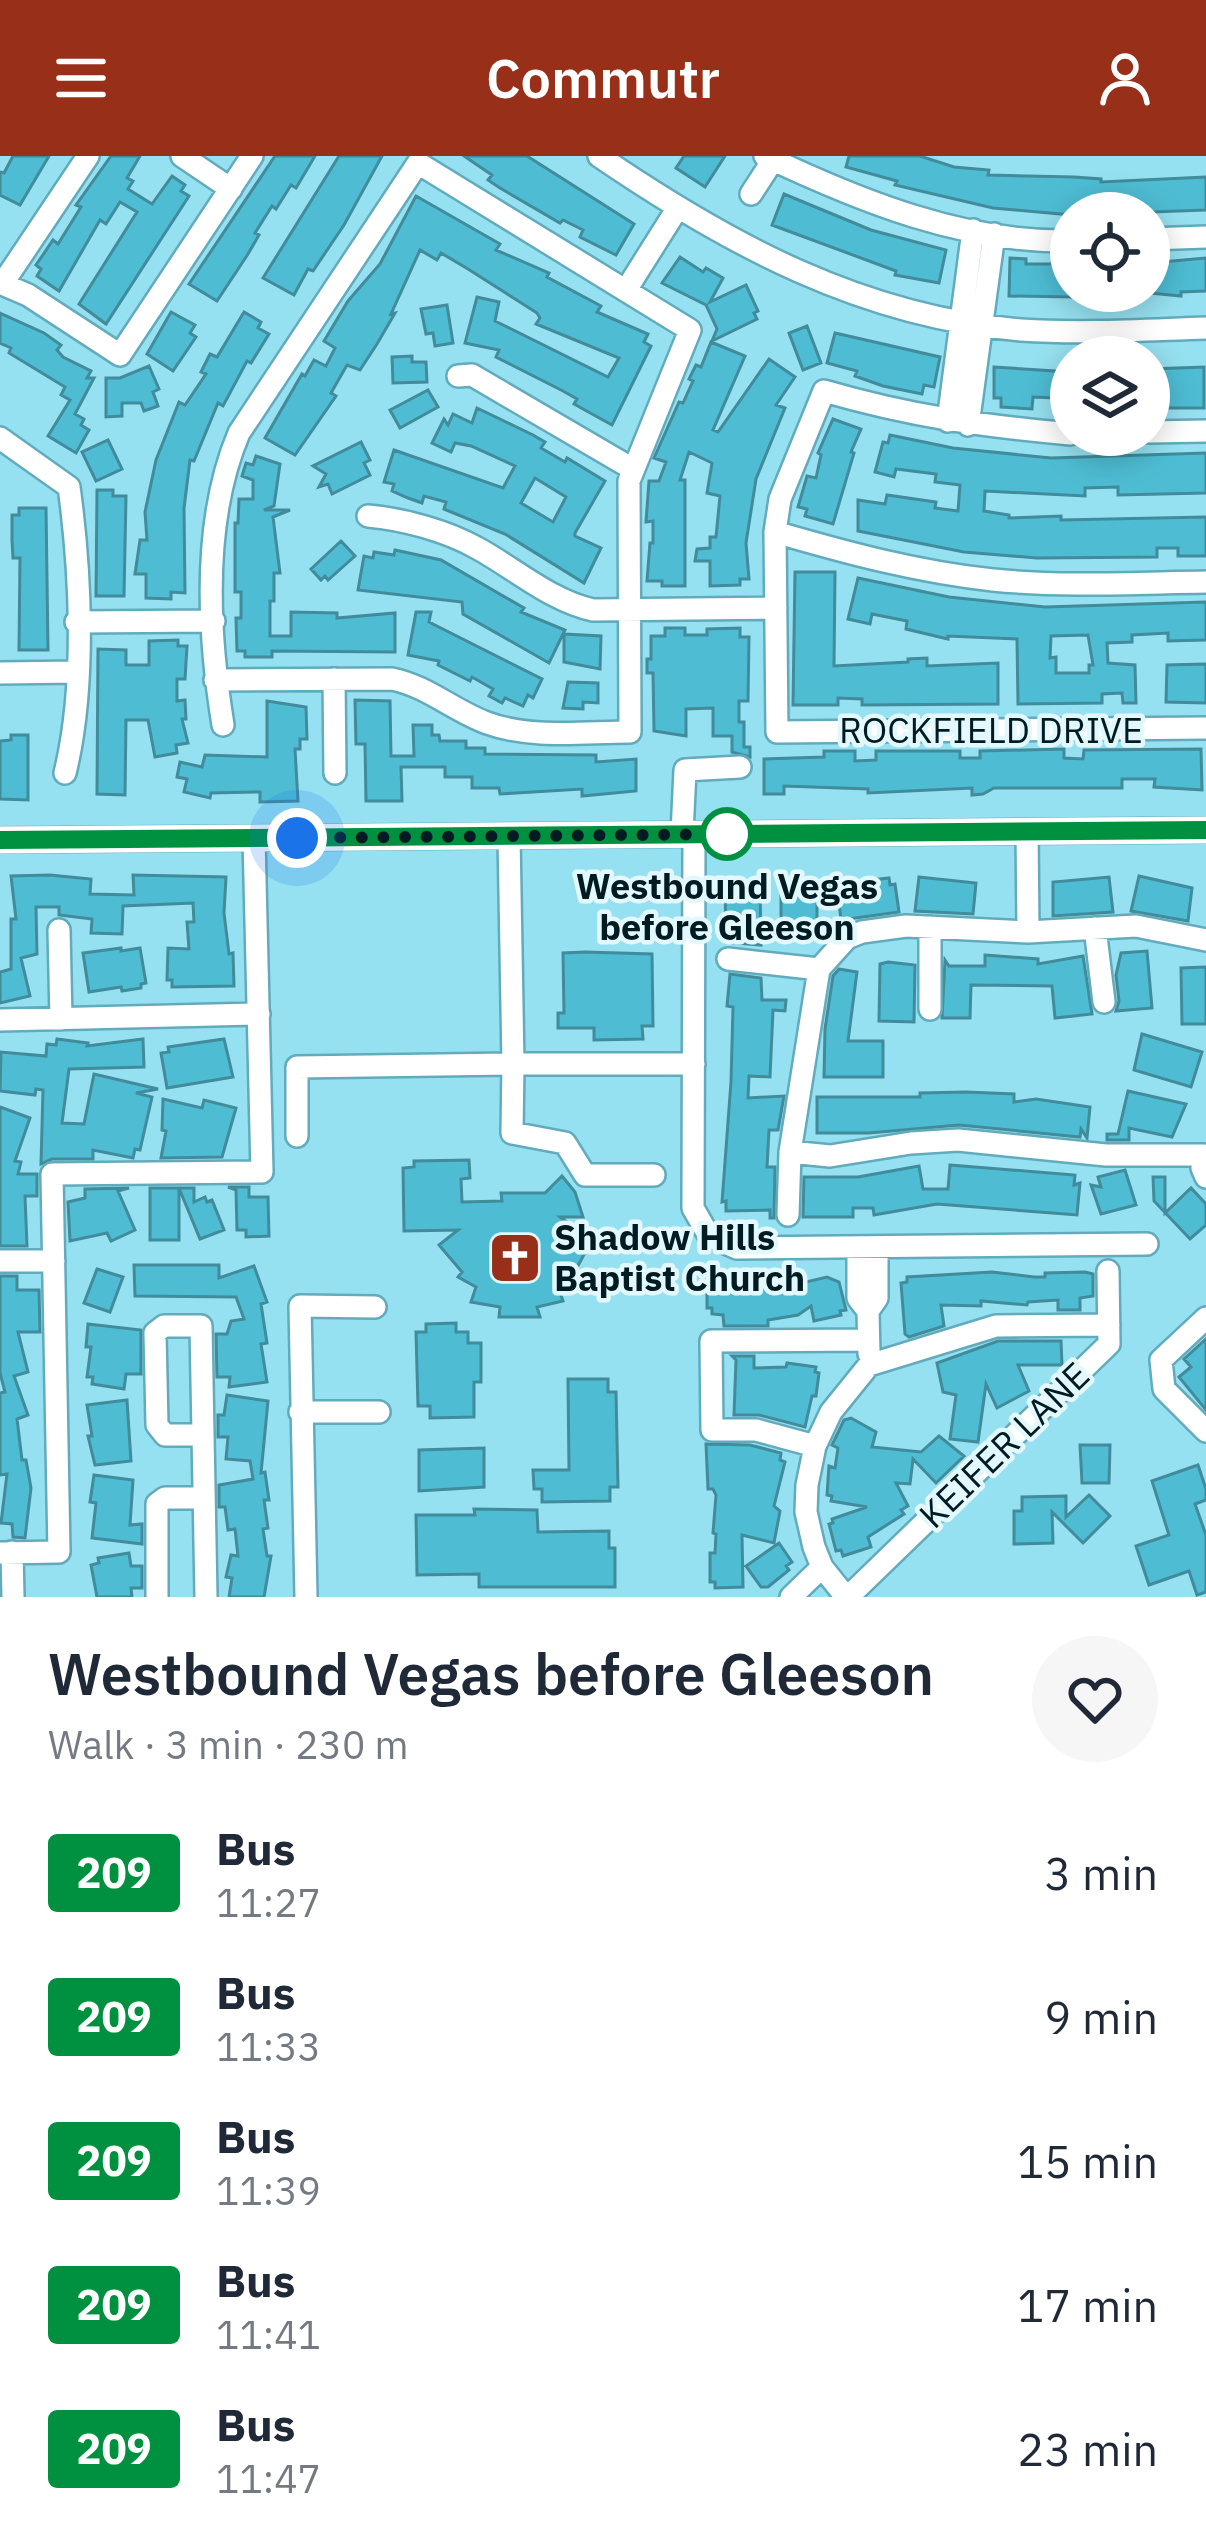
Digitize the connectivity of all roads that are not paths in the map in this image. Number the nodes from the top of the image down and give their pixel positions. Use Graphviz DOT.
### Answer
graph roads {
  1 [pos="88,156"];
  2 [pos="182,156"];
  3 [pos="252,156"];
  4 [pos="599,156"];
  5 [pos="769,158"];
  6 [pos="231,188"];
  7 [pos="751,194"];
  8 [pos="677,208"];
  9 [pos="984,232"];
  10 [pos="1206,237"];
  11 [pos="1170,238"];
  12 [pos="1050,239"];
  13 [pos="2,283"];
  14 [pos="626,290"];
  15 [pos="970,324"];
  16 [pos="1206,328"];
  17 [pos="458,376"];
  18 [pos="958,423"];
  19 [pos="1206,430"];
  20 [pos="1170,431"];
  21 [pos="1050,432"];
  22 [pos="0,438"];
  23 [pos="631,467"];
  24 [pos="368,516"];
  25 [pos="775,532"];
  26 [pos="1206,582"];
  27 [pos="776,608"];
  28 [pos="629,609"];
  29 [pos="214,621"];
  30 [pos="76,622"];
  31 [pos="77,672"];
  32 [pos="0,673"];
  33 [pos="334,679"];
  34 [pos="214,680"];
  35 [pos="224,725"];
  36 [pos="1206,728"];
  37 [pos="740,767"];
  38 [pos="65,773"];
  39 [pos="335,773"];
  40 [pos="1206,830"];
  41 [pos="1027,832"];
  42 [pos="688,834"];
  43 [pos="509,836"];
  44 [pos="254,838"];
  45 [pos="0,840"];
  46 [pos="930,927"];
  47 [pos="1095,928"];
  48 [pos="59,930"];
  49 [pos="1028,932"];
  50 [pos="1206,940"];
  51 [pos="728,959"];
  52 [pos="819,968"];
  53 [pos="1104,1002"];
  54 [pos="930,1009"];
  55 [pos="259,1014"];
  56 [pos="61,1019"];
  57 [pos="0,1020"];
  58 [pos="513,1064"];
  59 [pos="694,1064"];
  60 [pos="297,1136"];
  61 [pos="790,1152"];
  62 [pos="1205,1162"];
  63 [pos="654,1175"];
  64 [pos="788,1216"];
  65 [pos="1147,1244"];
  66 [pos="867,1247"];
  67 [pos="0,1261"];
  68 [pos="53,1261"];
  69 [pos="1108,1270"];
  70 [pos="376,1306"];
  71 [pos="1206,1318"];
  72 [pos="1109,1325"];
  73 [pos="868,1340"];
  74 [pos="869,1369"];
  75 [pos="300,1412"];
  76 [pos="379,1412"];
  77 [pos="1206,1431"];
  78 [pos="203,1435"];
  79 [pos="815,1446"];
  80 [pos="204,1498"];
  81 [pos="6,1553"];
  82 [pos="822,1567"];
  83 [pos="13,1597"];
  84 [pos="157,1597"];
  85 [pos="206,1597"];
  86 [pos="306,1597"];
  87 [pos="791,1597"];
  88 [pos="847,1597"];
  1 -- 13 [label="street"];
  2 -- 6 [label="street"];
  3 -- 6 [label="street"];
  4 -- 8 [label="street"];
  5 -- 7 [label="street"];
  5 -- 9 [label="street"];
  6 -- 13 [label="street"];
  8 -- 14 [label="street"];
  8 -- 15 [label="street"];
  9 -- 12 [label="street"];
  9 -- 15 [label="street"];
  10 -- 11 [label="street"];
  14 -- 23 [label="street"];
  14 -- 29 [label="street"];
  15 -- 16 [label="street"];
  15 -- 18 [label="street"];
  17 -- 23 [label="street"];
  18 -- 21 [label="street"];
  18 -- 25 [label="street"];
  19 -- 20 [label="street"];
  22 -- 30 [label="street"];
  23 -- 28 [label="street"];
  24 -- 28 [label="street"];
  25 -- 26 [label="street"];
  25 -- 27 [label="street"];
  27 -- 28 [label="street"];
  27 -- 36 [label="street, ROCKFIELD DRIVE"];
  28 -- 33 [label="street"];
  29 -- 30 [label="street"];
  29 -- 34 [label="street"];
  30 -- 31 [label="street"];
  31 -- 32 [label="street"];
  31 -- 38 [label="street"];
  33 -- 34 [label="street"];
  33 -- 39 [label="street"];
  34 -- 35 [label="street"];
  37 -- 42 [label="street"];
  40 -- 41 [label="main road"];
  41 -- 42 [label="main road"];
  41 -- 49 [label="street"];
  42 -- 43 [label="main road"];
  42 -- 59 [label="street"];
  43 -- 44 [label="main road"];
  43 -- 58 [label="street"];
  44 -- 45 [label="main road"];
  44 -- 55 [label="street"];
  46 -- 49 [label="street"];
  46 -- 52 [label="street"];
  46 -- 54 [label="street"];
  47 -- 49 [label="street"];
  47 -- 50 [label="street"];
  47 -- 53 [label="street"];
  48 -- 56 [label="street"];
  51 -- 52 [label="street"];
  52 -- 61 [label="street"];
  55 -- 56 [label="street"];
  55 -- 68 [label="street"];
  56 -- 57 [label="street"];
  58 -- 59 [label="street"];
  58 -- 60 [label="street"];
  58 -- 63 [label="street"];
  59 -- 66 [label="street"];
  61 -- 62 [label="street"];
  61 -- 64 [label="street"];
  65 -- 66 [label="street"];
  66 -- 73 [label="street"];
  67 -- 68 [label="street"];
  68 -- 81 [label="street"];
  69 -- 72 [label="street, KEIFER LANE"];
  70 -- 75 [label="street"];
  71 -- 77 [label="street"];
  72 -- 74 [label="street"];
  72 -- 88 [label="street, KEIFER LANE"];
  73 -- 74 [label="street"];
  73 -- 79 [label="street"];
  74 -- 79 [label="street"];
  75 -- 76 [label="street"];
  75 -- 86 [label="street"];
  78 -- 78 [label="street"];
  78 -- 80 [label="street"];
  79 -- 82 [label="street"];
  80 -- 84 [label="street"];
  80 -- 85 [label="street"];
  81 -- 83 [label="street"];
  82 -- 87 [label="street"];
  82 -- 88 [label="street"];
}
